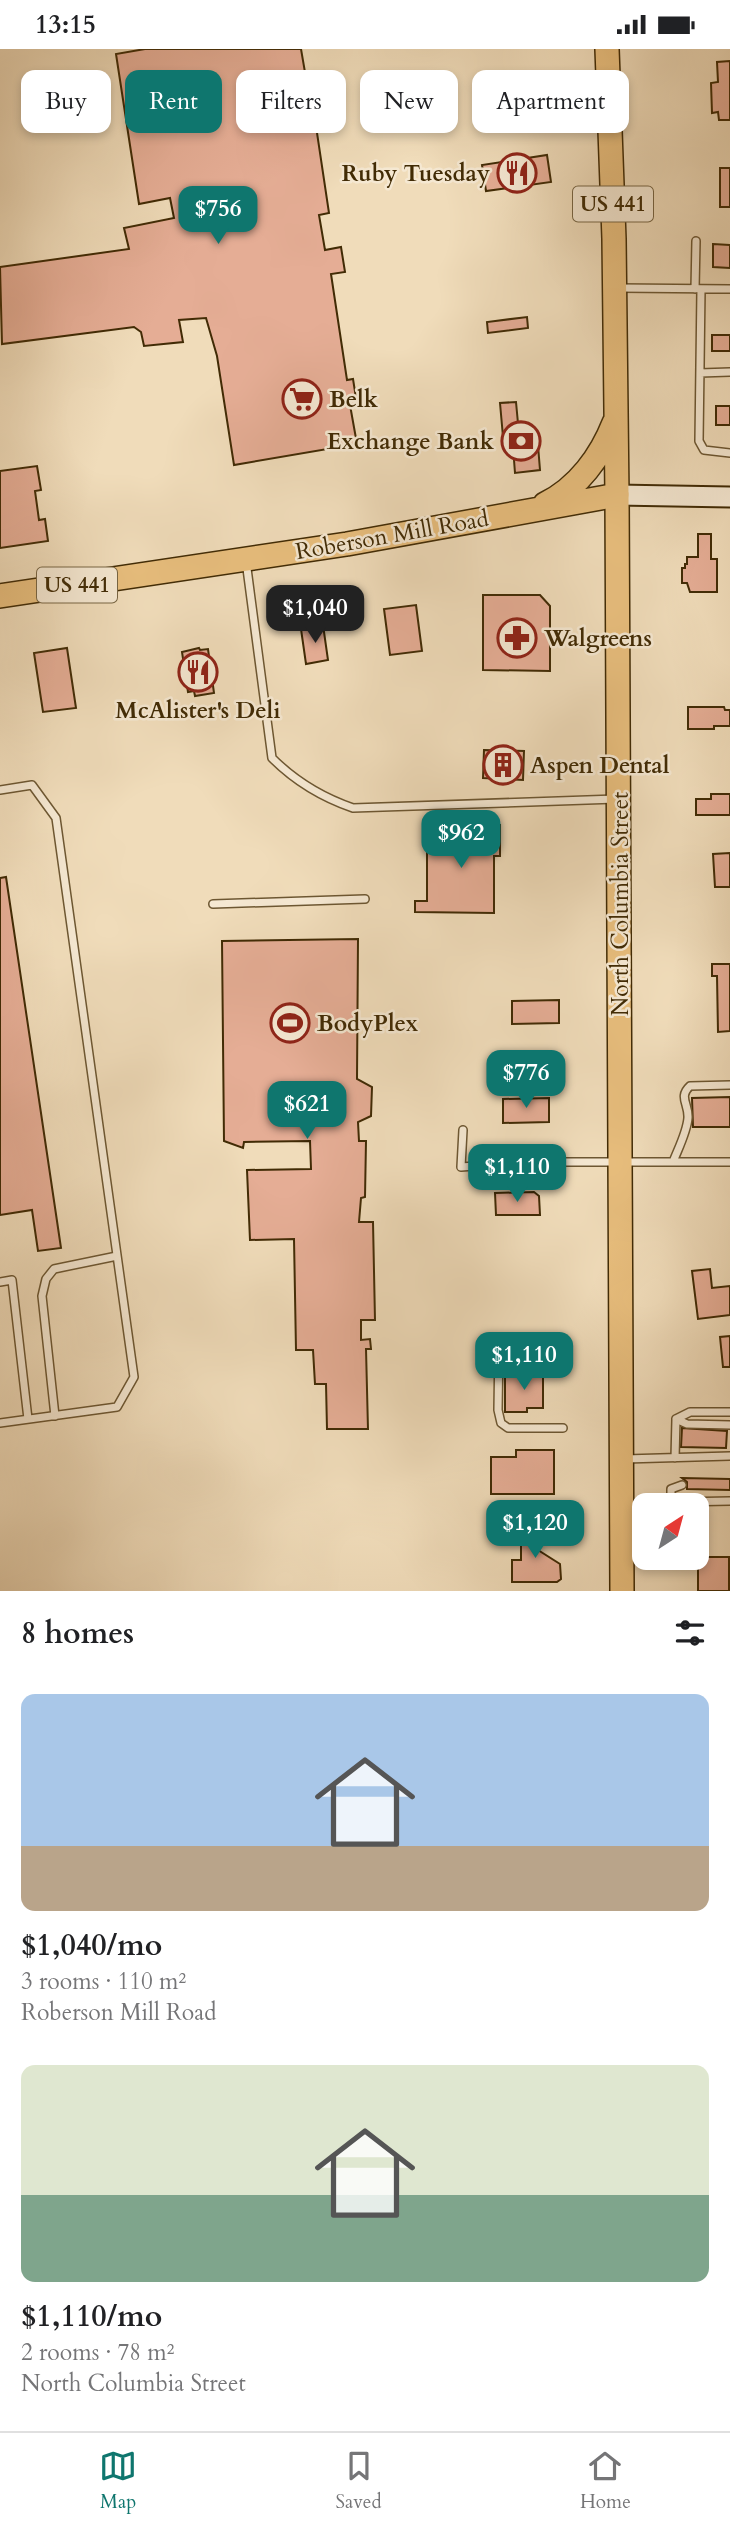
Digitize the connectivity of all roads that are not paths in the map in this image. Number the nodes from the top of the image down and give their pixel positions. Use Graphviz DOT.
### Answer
graph roads {
  1 [pos="607,49"];
  2 [pos="696,241"];
  3 [pos="615,288"];
  4 [pos="698,289"];
  5 [pos="730,289"];
  6 [pos="730,372"];
  7 [pos="700,373"];
  8 [pos="617,417"];
  9 [pos="730,453"];
  10 [pos="617,495"];
  11 [pos="730,497"];
  12 [pos="530,511"];
  13 [pos="246,560"];
  14 [pos="0,596"];
  15 [pos="0,790"];
  16 [pos="620,799"];
  17 [pos="365,899"];
  18 [pos="213,904"];
  19 [pos="730,1086"];
  20 [pos="463,1130"];
  21 [pos="673,1162"];
  22 [pos="730,1162"];
  23 [pos="619,1163"];
  24 [pos="117,1256"];
  25 [pos="0,1282"];
  26 [pos="499,1344"];
  27 [pos="730,1412"];
  28 [pos="55,1416"];
  29 [pos="28,1419"];
  30 [pos="676,1419"];
  31 [pos="0,1423"];
  32 [pos="730,1425"];
  33 [pos="563,1428"];
  34 [pos="730,1456"];
  35 [pos="675,1458"];
  36 [pos="621,1459"];
  37 [pos="682,1485"];
  38 [pos="730,1501"];
  39 [pos="622,1591"];
  1 -- 3 [label="main road, North Columbia Street / US 441"];
  2 -- 4 [label="lane"];
  3 -- 4 [label="lane"];
  3 -- 8 [label="main road, North Columbia Street / US 441"];
  4 -- 5 [label="lane"];
  4 -- 7 [label="lane"];
  6 -- 7 [label="lane"];
  7 -- 9 [label="lane"];
  8 -- 10 [label="main road, North Columbia Street / US 441"];
  8 -- 12 [label="main road, US 441"];
  10 -- 11 [label="main road"];
  10 -- 12 [label="main road, Roberson Mill Road / US 441"];
  10 -- 16 [label="main road, North Columbia Street"];
  12 -- 13 [label="main road, Roberson Mill Road / US 441"];
  13 -- 14 [label="main road, Roberson Mill Road / US 441"];
  13 -- 16 [label="lane"];
  15 -- 24 [label="lane"];
  16 -- 23 [label="main road, North Columbia Street"];
  17 -- 18 [label="lane"];
  19 -- 21 [label="lane"];
  20 -- 23 [label="lane"];
  21 -- 22 [label="lane"];
  21 -- 23 [label="lane"];
  23 -- 36 [label="main road, North Columbia Street"];
  24 -- 28 [label="lane"];
  24 -- 28 [label="lane"];
  25 -- 29 [label="lane"];
  26 -- 33 [label="lane"];
  27 -- 30 [label="lane"];
  28 -- 29 [label="lane"];
  29 -- 31 [label="lane"];
  30 -- 32 [label="lane"];
  30 -- 35 [label="lane"];
  34 -- 35 [label="lane"];
  35 -- 36 [label="lane"];
  36 -- 39 [label="main road, North Columbia Street"];
  37 -- 38 [label="lane"];
}
